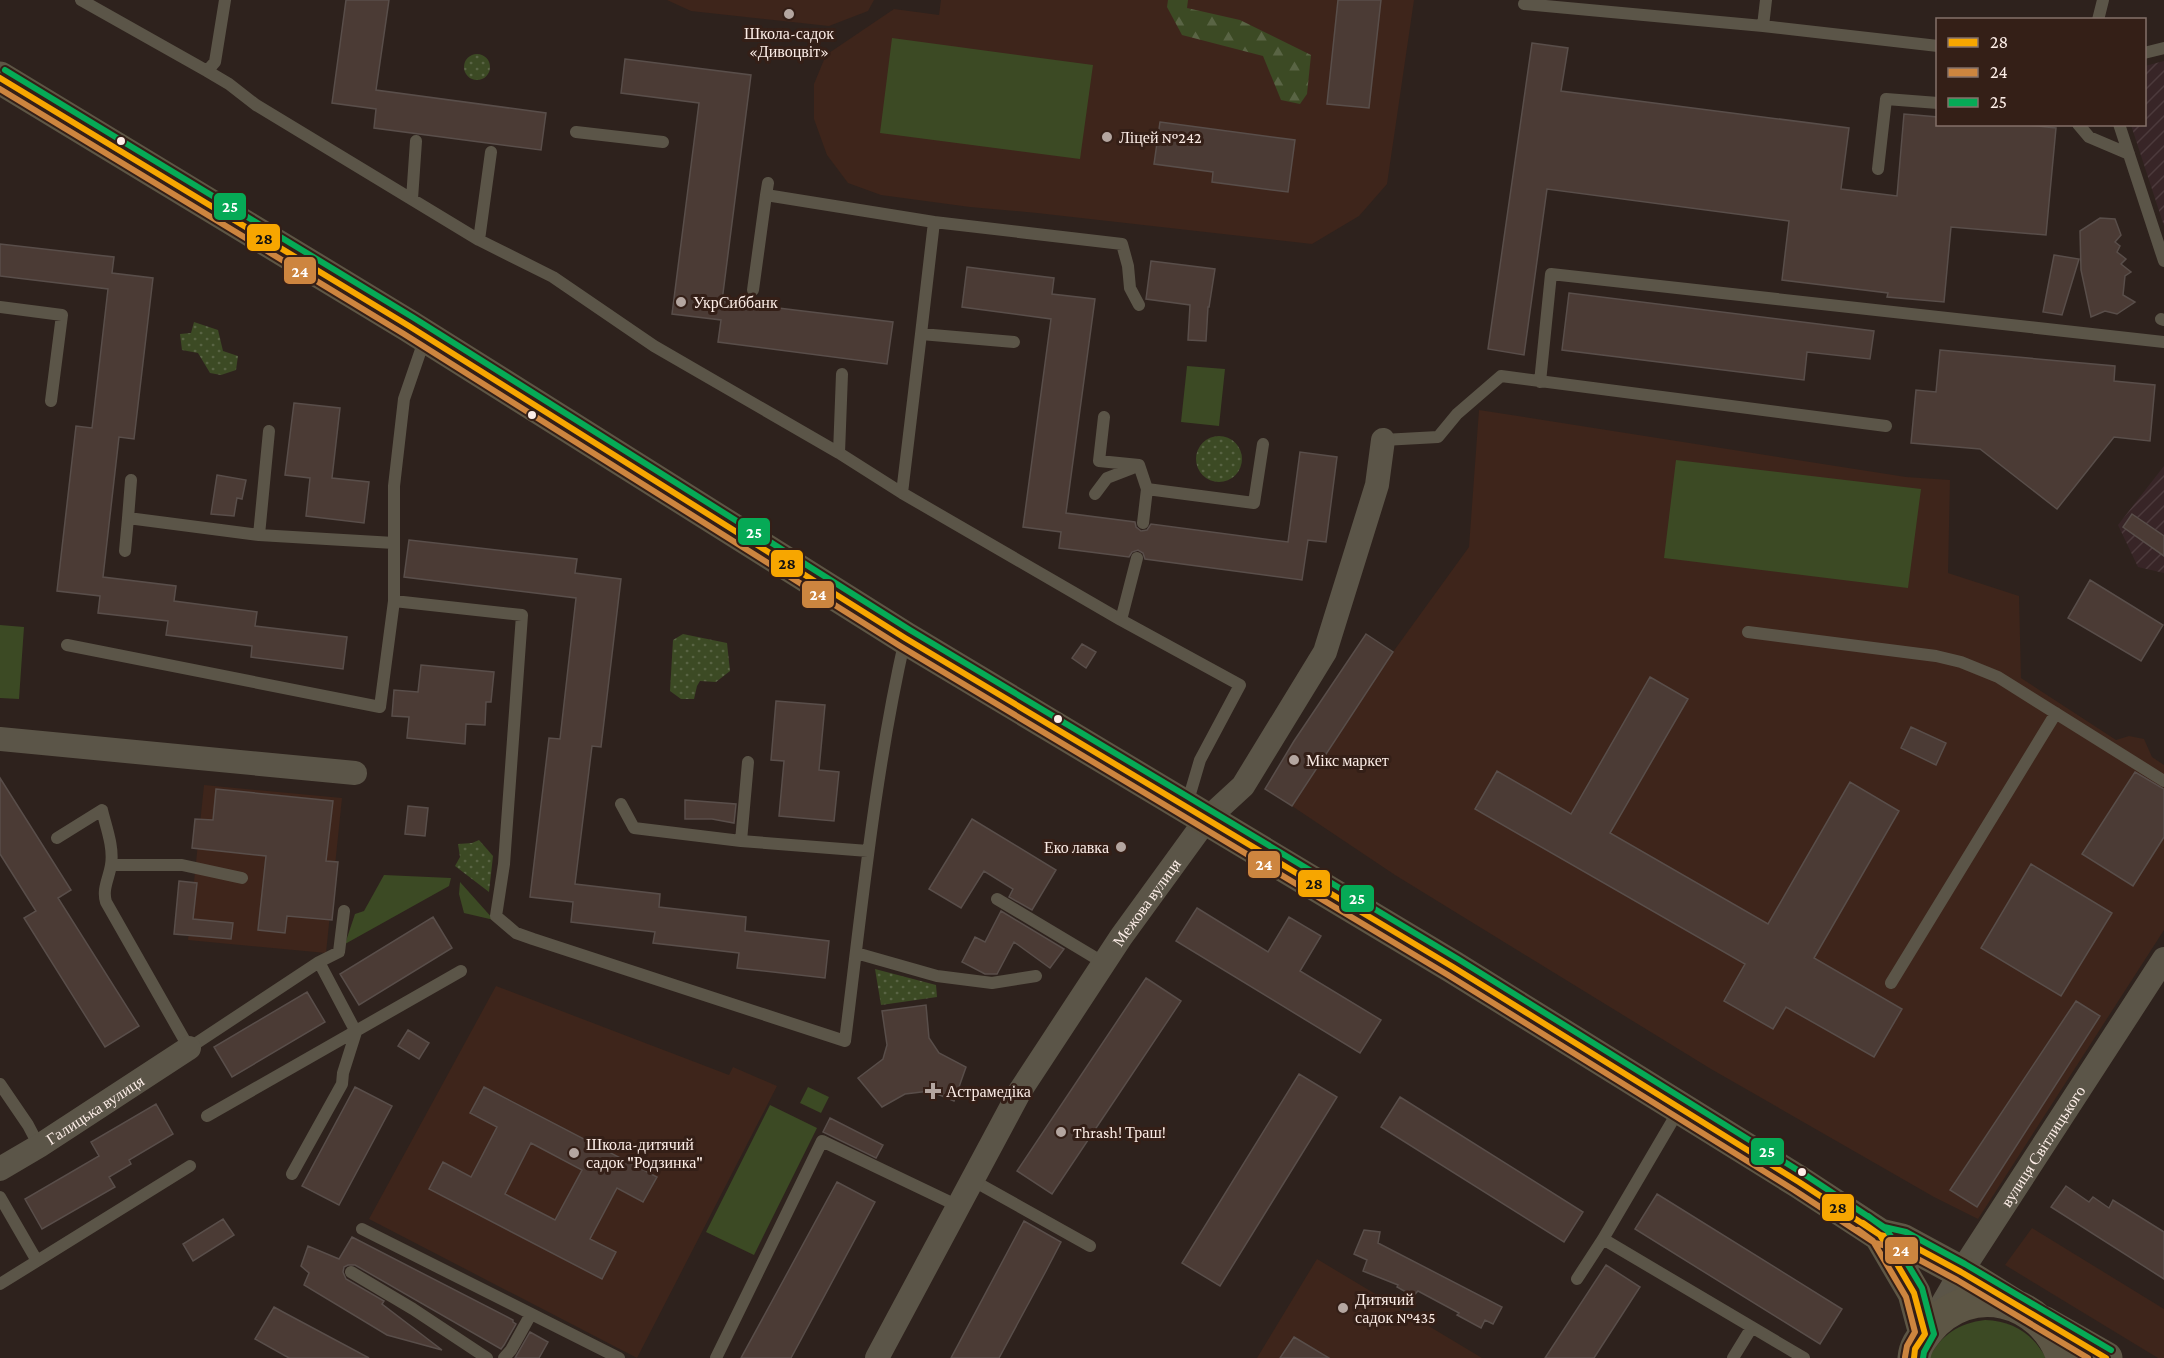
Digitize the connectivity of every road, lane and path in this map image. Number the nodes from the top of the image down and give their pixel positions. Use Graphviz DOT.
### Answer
graph roads {
  1 [pos="81,0"];
  2 [pos="225,0"];
  3 [pos="1766,0"];
  4 [pos="2103,0"];
  5 [pos="1524,4"];
  6 [pos="2098,18"];
  7 [pos="1763,26"];
  8 [pos="1936,46"];
  9 [pos="2164,48"];
  10 [pos="2146,53"];
  11 [pos="207,71"];
  12 [pos="0,78"];
  13 [pos="1936,103"];
  14 [pos="2080,126"];
  15 [pos="2120,126"];
  16 [pos="576,132"];
  17 [pos="416,141"];
  18 [pos="663,142"];
  19 [pos="491,152"];
  20 [pos="2129,154"];
  21 [pos="1878,170"];
  22 [pos="412,199"];
  23 [pos="934,222"];
  24 [pos="479,240"];
  25 [pos="2164,261"];
  26 [pos="753,290"];
  27 [pos="1139,305"];
  28 [pos="0,307"];
  29 [pos="921,334"];
  30 [pos="425,337"];
  31 [pos="1014,342"];
  32 [pos="2164,342"];
  33 [pos="842,374"];
  34 [pos="1540,382"];
  35 [pos="51,401"];
  36 [pos="1104,417"];
  37 [pos="1886,426"];
  38 [pos="269,431"];
  39 [pos="1383,440"];
  40 [pos="1263,444"];
  41 [pos="839,453"];
  42 [pos="1139,465"];
  43 [pos="131,480"];
  44 [pos="1147,489"];
  45 [pos="902,493"];
  46 [pos="1095,494"];
  47 [pos="128,518"];
  48 [pos="1143,523"];
  49 [pos="259,535"];
  50 [pos="394,543"];
  51 [pos="125,551"];
  52 [pos="1137,558"];
  53 [pos="394,602"];
  54 [pos="1121,620"];
  55 [pos="1748,632"];
  56 [pos="905,638"];
  57 [pos="68,645"];
  58 [pos="2056,713"];
  59 [pos="0,739"];
  60 [pos="748,762"];
  61 [pos="355,772"];
  62 [pos="2164,781"];
  63 [pos="621,804"];
  64 [pos="1196,814"];
  65 [pos="57,838"];
  66 [pos="741,841"];
  67 [pos="868,851"];
  68 [pos="111,865"];
  69 [pos="242,878"];
  70 [pos="998,899"];
  71 [pos="344,911"];
  72 [pos="856,953"];
  73 [pos="2164,959"];
  74 [pos="319,962"];
  75 [pos="1104,963"];
  76 [pos="460,971"];
  77 [pos="1036,976"];
  78 [pos="1891,983"];
  79 [pos="356,1032"];
  80 [pos="189,1048"];
  81 [pos="0,1084"];
  82 [pos="1680,1108"];
  83 [pos="207,1116"];
  84 [pos="39,1146"];
  85 [pos="190,1166"];
  86 [pos="0,1169"];
  87 [pos="291,1174"];
  88 [pos="972,1180"];
  89 [pos="0,1197"];
  90 [pos="958,1206"];
  91 [pos="362,1229"];
  92 [pos="1880,1234"];
  93 [pos="1603,1239"];
  94 [pos="1090,1246"];
  95 [pos="37,1261"];
  96 [pos="351,1272"];
  97 [pos="1961,1272"];
  98 [pos="1577,1279"];
  99 [pos="0,1284"];
  100 [pos="2027,1312"];
  101 [pos="531,1314"];
  102 [pos="1752,1327"];
  103 [pos="1916,1350"];
  104 [pos="487,1358"];
  105 [pos="504,1358"];
  106 [pos="619,1358"];
  107 [pos="716,1358"];
  108 [pos="878,1358"];
  109 [pos="1733,1358"];
  110 [pos="1804,1358"];
  111 [pos="2063,1358"];
  112 [pos="2106,1358"];
  1 -- 11 [label="lane"];
  2 -- 11 [label="lane"];
  3 -- 7 [label="lane"];
  4 -- 6 [label="lane"];
  5 -- 7 [label="lane"];
  7 -- 8 [label="lane"];
  9 -- 10 [label="lane"];
  11 -- 22 [label="lane"];
  12 -- 30 [label="street"];
  13 -- 21 [label="lane"];
  14 -- 20 [label="lane"];
  15 -- 20 [label="lane"];
  16 -- 18 [label="lane"];
  17 -- 22 [label="lane"];
  19 -- 24 [label="lane"];
  20 -- 25 [label="lane"];
  22 -- 24 [label="lane"];
  23 -- 26 [label="lane"];
  23 -- 27 [label="lane"];
  23 -- 29 [label="lane"];
  24 -- 41 [label="lane"];
  28 -- 35 [label="lane"];
  29 -- 31 [label="lane"];
  29 -- 45 [label="lane"];
  30 -- 50 [label="lane"];
  30 -- 56 [label="street"];
  32 -- 34 [label="lane"];
  33 -- 41 [label="lane"];
  34 -- 37 [label="lane"];
  34 -- 39 [label="lane"];
  36 -- 42 [label="lane"];
  38 -- 49 [label="lane"];
  39 -- 64 [label="street, Межова вулиця"];
  40 -- 44 [label="lane"];
  41 -- 45 [label="lane"];
  42 -- 44 [label="lane"];
  42 -- 46 [label="lane"];
  43 -- 47 [label="lane"];
  44 -- 48 [label="lane"];
  45 -- 54 [label="lane"];
  47 -- 49 [label="lane"];
  47 -- 51 [label="lane"];
  49 -- 50 [label="lane"];
  50 -- 53 [label="lane"];
  52 -- 54 [label="lane"];
  53 -- 57 [label="lane"];
  53 -- 72 [label="lane"];
  54 -- 64 [label="lane"];
  55 -- 58 [label="lane"];
  56 -- 64 [label="street"];
  56 -- 67 [label="lane"];
  58 -- 62 [label="lane"];
  58 -- 78 [label="lane"];
  59 -- 61 [label="street"];
  60 -- 66 [label="lane"];
  63 -- 66 [label="lane"];
  64 -- 75 [label="street, Межова вулиця"];
  64 -- 82 [label="street"];
  65 -- 68 [label="lane"];
  66 -- 67 [label="lane"];
  67 -- 72 [label="lane"];
  68 -- 69 [label="lane"];
  68 -- 80 [label="lane"];
  70 -- 75 [label="lane"];
  71 -- 74 [label="lane"];
  72 -- 77 [label="lane"];
  73 -- 97 [label="street, вулиця Світлицького"];
  74 -- 79 [label="lane"];
  74 -- 80 [label="lane"];
  75 -- 88 [label="street, Межова вулиця"];
  76 -- 79 [label="lane"];
  79 -- 83 [label="lane"];
  79 -- 87 [label="lane"];
  80 -- 84 [label="street, Галицька вулиця"];
  81 -- 84 [label="lane"];
  82 -- 92 [label="street"];
  82 -- 93 [label="lane"];
  84 -- 86 [label="street, Галицька вулиця"];
  85 -- 95 [label="lane"];
  88 -- 90 [label="street, Межова вулиця"];
  88 -- 94 [label="lane"];
  89 -- 95 [label="lane"];
  90 -- 107 [label="lane"];
  90 -- 108 [label="street, Межова вулиця"];
  91 -- 101 [label="lane"];
  92 -- 97 [label="street"];
  92 -- 103 [label="street"];
  93 -- 98 [label="lane"];
  93 -- 102 [label="lane"];
  95 -- 99 [label="lane"];
  96 -- 104 [label="lane"];
  97 -- 100 [label="street"];
  97 -- 103 [label="street, вулиця Світлицького"];
  100 -- 103 [label="street"];
  100 -- 111 [label="street"];
  100 -- 112 [label="street"];
  101 -- 105 [label="lane"];
  101 -- 106 [label="lane"];
  102 -- 109 [label="lane"];
  102 -- 110 [label="lane"];
}
